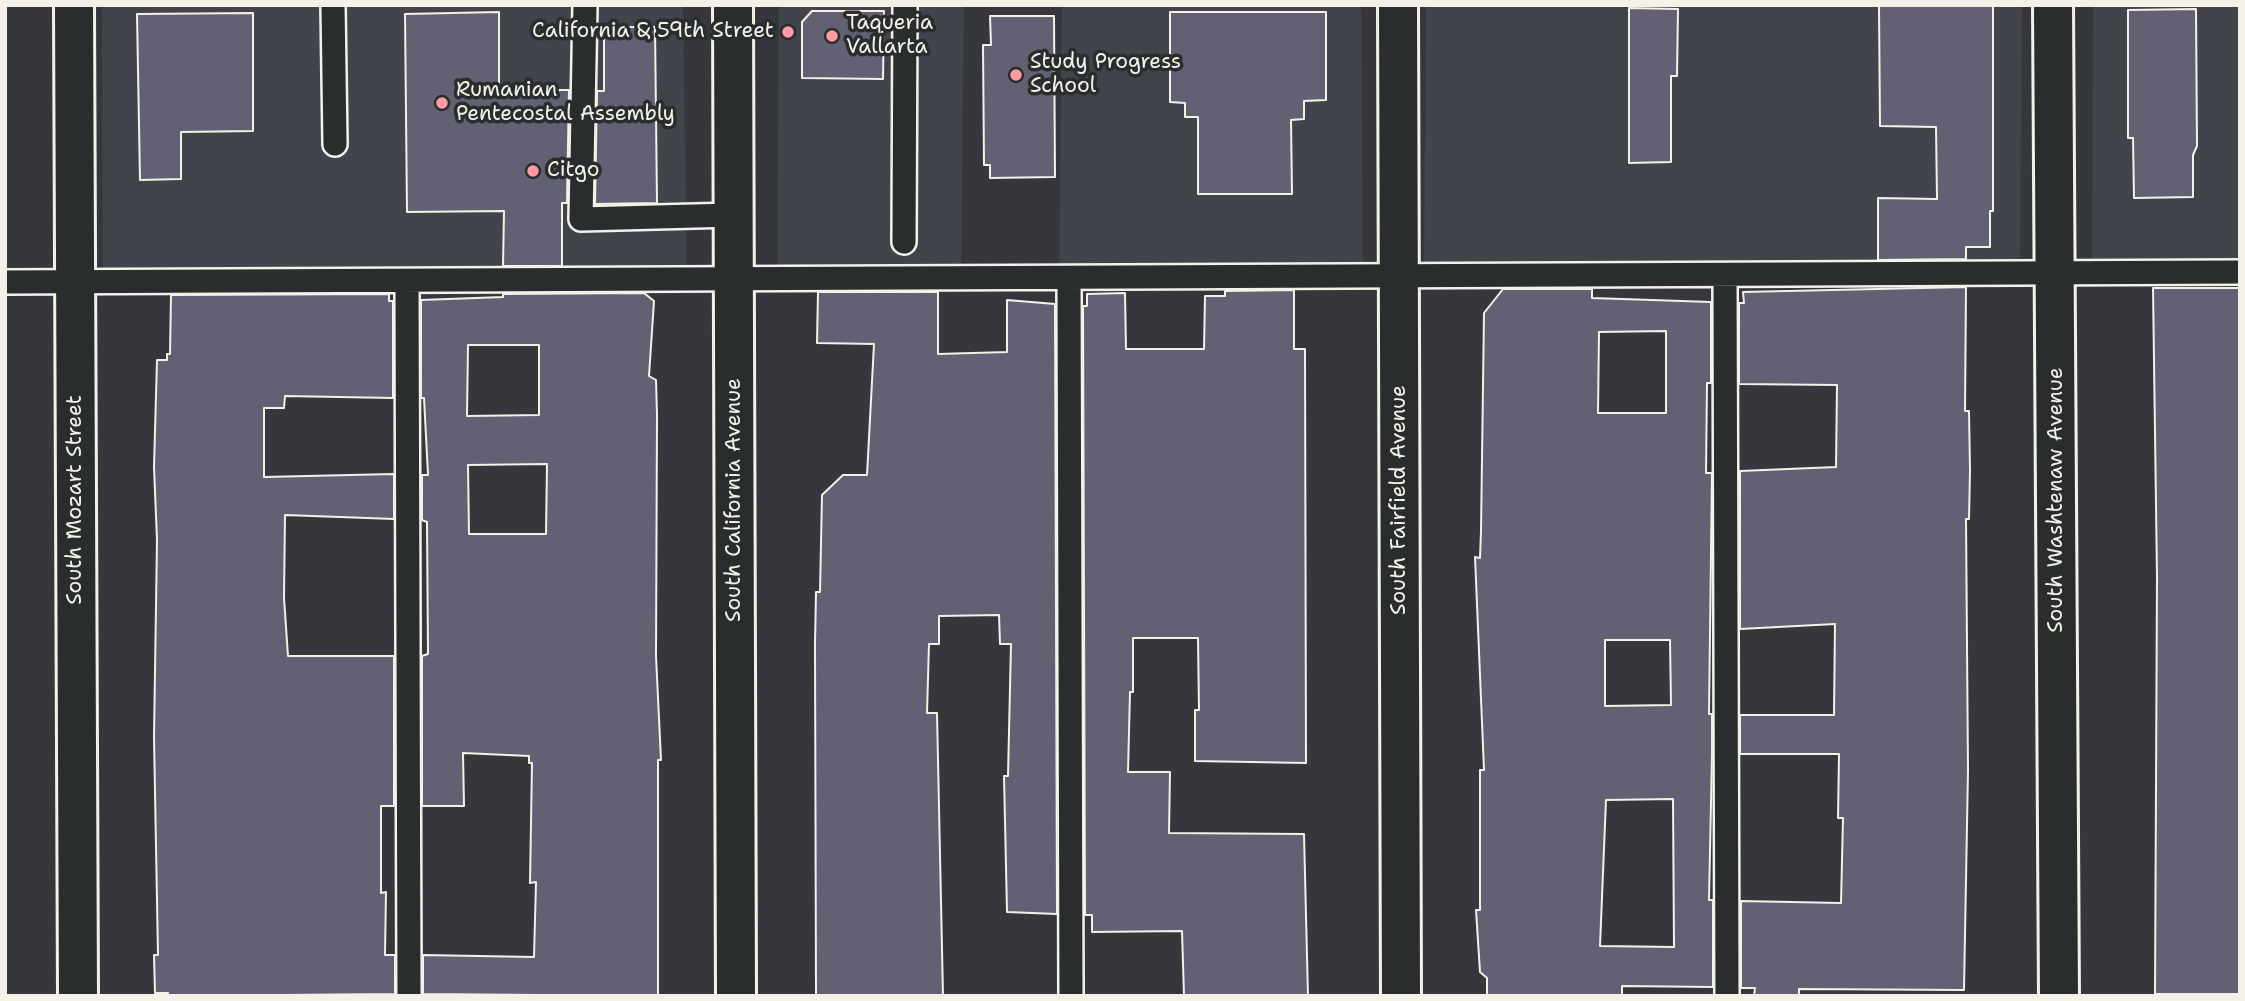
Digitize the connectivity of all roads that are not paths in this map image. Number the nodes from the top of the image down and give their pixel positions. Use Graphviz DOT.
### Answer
graph roads {
  1 [pos="74,5"];
  2 [pos="333,5"];
  3 [pos="584,5"];
  4 [pos="733,5"];
  5 [pos="905,5"];
  6 [pos="1398,5"];
  7 [pos="2053,5"];
  8 [pos="335,144"];
  9 [pos="733,215"];
  10 [pos="904,242"];
  11 [pos="2240,272"];
  12 [pos="2055,273"];
  13 [pos="1725,275"];
  14 [pos="1399,276"];
  15 [pos="1069,278"];
  16 [pos="734,279"];
  17 [pos="407,281"];
  18 [pos="5,282"];
  19 [pos="75,282"];
  20 [pos="78,996"];
  21 [pos="409,996"];
  22 [pos="736,996"];
  23 [pos="1072,996"];
  24 [pos="1401,996"];
  25 [pos="1727,996"];
  26 [pos="2060,996"];
  1 -- 19 [label="street, South Mozart Street"];
  2 -- 8 [label="lane"];
  3 -- 9 [label="lane"];
  4 -- 9 [label="street, South California Avenue"];
  5 -- 10 [label="lane"];
  6 -- 14 [label="street, South Fairfield Avenue"];
  7 -- 12 [label="street, South Washtenaw Avenue"];
  9 -- 16 [label="street, South California Avenue"];
  11 -- 12 [label="lane"];
  12 -- 13 [label="lane"];
  12 -- 26 [label="street, South Washtenaw Avenue"];
  13 -- 14 [label="lane"];
  13 -- 25 [label="lane"];
  14 -- 15 [label="lane"];
  14 -- 24 [label="street, South Fairfield Avenue"];
  15 -- 16 [label="lane"];
  15 -- 23 [label="lane"];
  16 -- 17 [label="lane"];
  16 -- 22 [label="street, South California Avenue"];
  17 -- 19 [label="lane"];
  17 -- 21 [label="lane"];
  18 -- 19 [label="lane"];
  19 -- 20 [label="street, South Mozart Street"];
}
